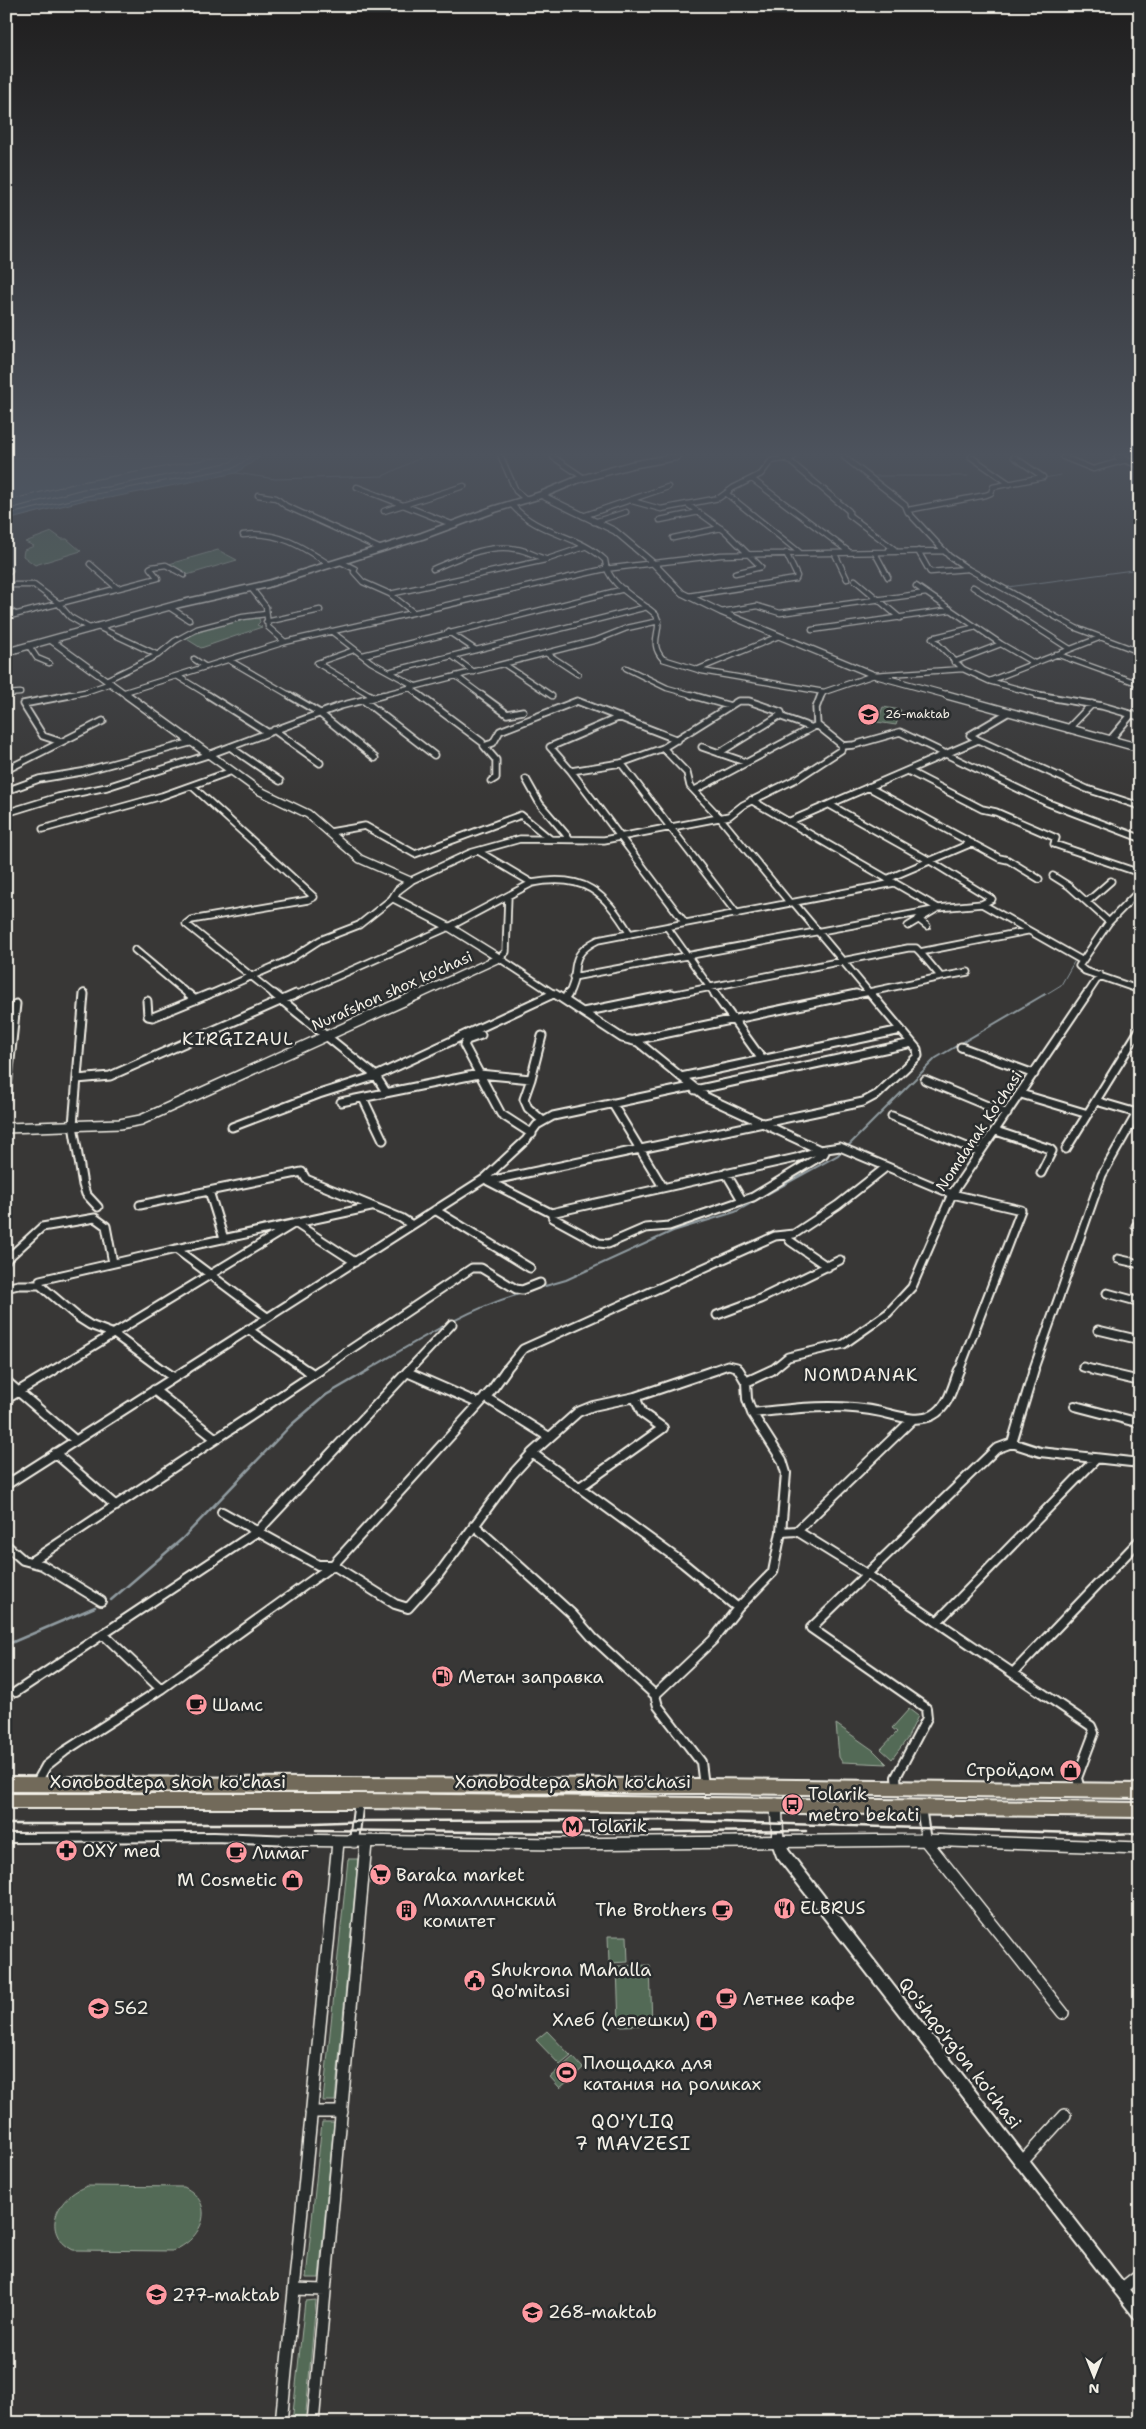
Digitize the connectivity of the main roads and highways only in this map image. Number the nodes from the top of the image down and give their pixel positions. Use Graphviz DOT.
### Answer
graph roads {
  1 [pos="312,570"];
  2 [pos="6,652"];
  3 [pos="6,1784"];
  4 [pos="1140,1791"];
  5 [pos="6,1801"];
  6 [pos="1140,1810"];
  1 -- 2 [label="main road"];
  3 -- 4 [label="highway, Xonobodtepa shoh ko'chasi"];
  5 -- 6 [label="highway, Xonobodtepa shoh ko'chasi"];
}
